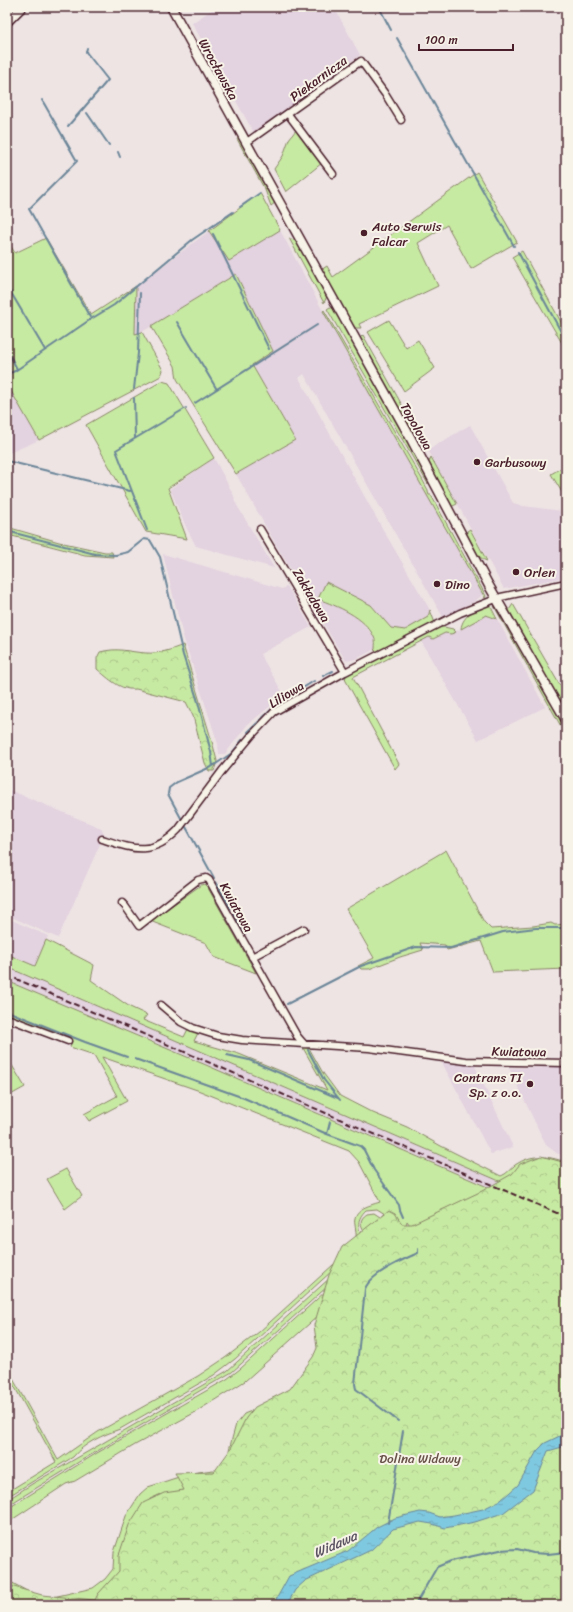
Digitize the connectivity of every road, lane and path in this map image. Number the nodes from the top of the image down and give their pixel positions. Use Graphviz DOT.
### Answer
graph roads {
  1 [pos="22,7"];
  2 [pos="171,7"];
  3 [pos="7,22"];
  4 [pos="288,114"];
  5 [pos="401,120"];
  6 [pos="247,142"];
  7 [pos="333,174"];
  8 [pos="260,529"];
  9 [pos="566,583"];
  10 [pos="497,599"];
  11 [pos="345,672"];
  12 [pos="566,720"];
  13 [pos="102,839"];
  14 [pos="122,903"];
  15 [pos="304,929"];
  16 [pos="252,957"];
  17 [pos="161,1005"];
  18 [pos="7,1018"];
  19 [pos="68,1041"];
  20 [pos="304,1044"];
  21 [pos="566,1063"];
  1 -- 3 [label="main road"];
  2 -- 6 [label="main road, Wrocławska"];
  4 -- 5 [label="street, Piekarnicza"];
  4 -- 6 [label="street, Piekarnicza"];
  4 -- 7 [label="street, Piekarnicza"];
  6 -- 10 [label="main road, Topolowa"];
  8 -- 11 [label="street, Zakładowa"];
  9 -- 10 [label="street, Liliowa"];
  10 -- 11 [label="street, Liliowa"];
  10 -- 12 [label="main road, Topolowa"];
  11 -- 13 [label="street, Liliowa"];
  14 -- 16 [label="street, Kwiatowa"];
  15 -- 16 [label="street"];
  16 -- 20 [label="street, Kwiatowa"];
  17 -- 20 [label="street, Kwiatowa"];
  18 -- 19 [label="street"];
  20 -- 21 [label="street, Kwiatowa"];
}
